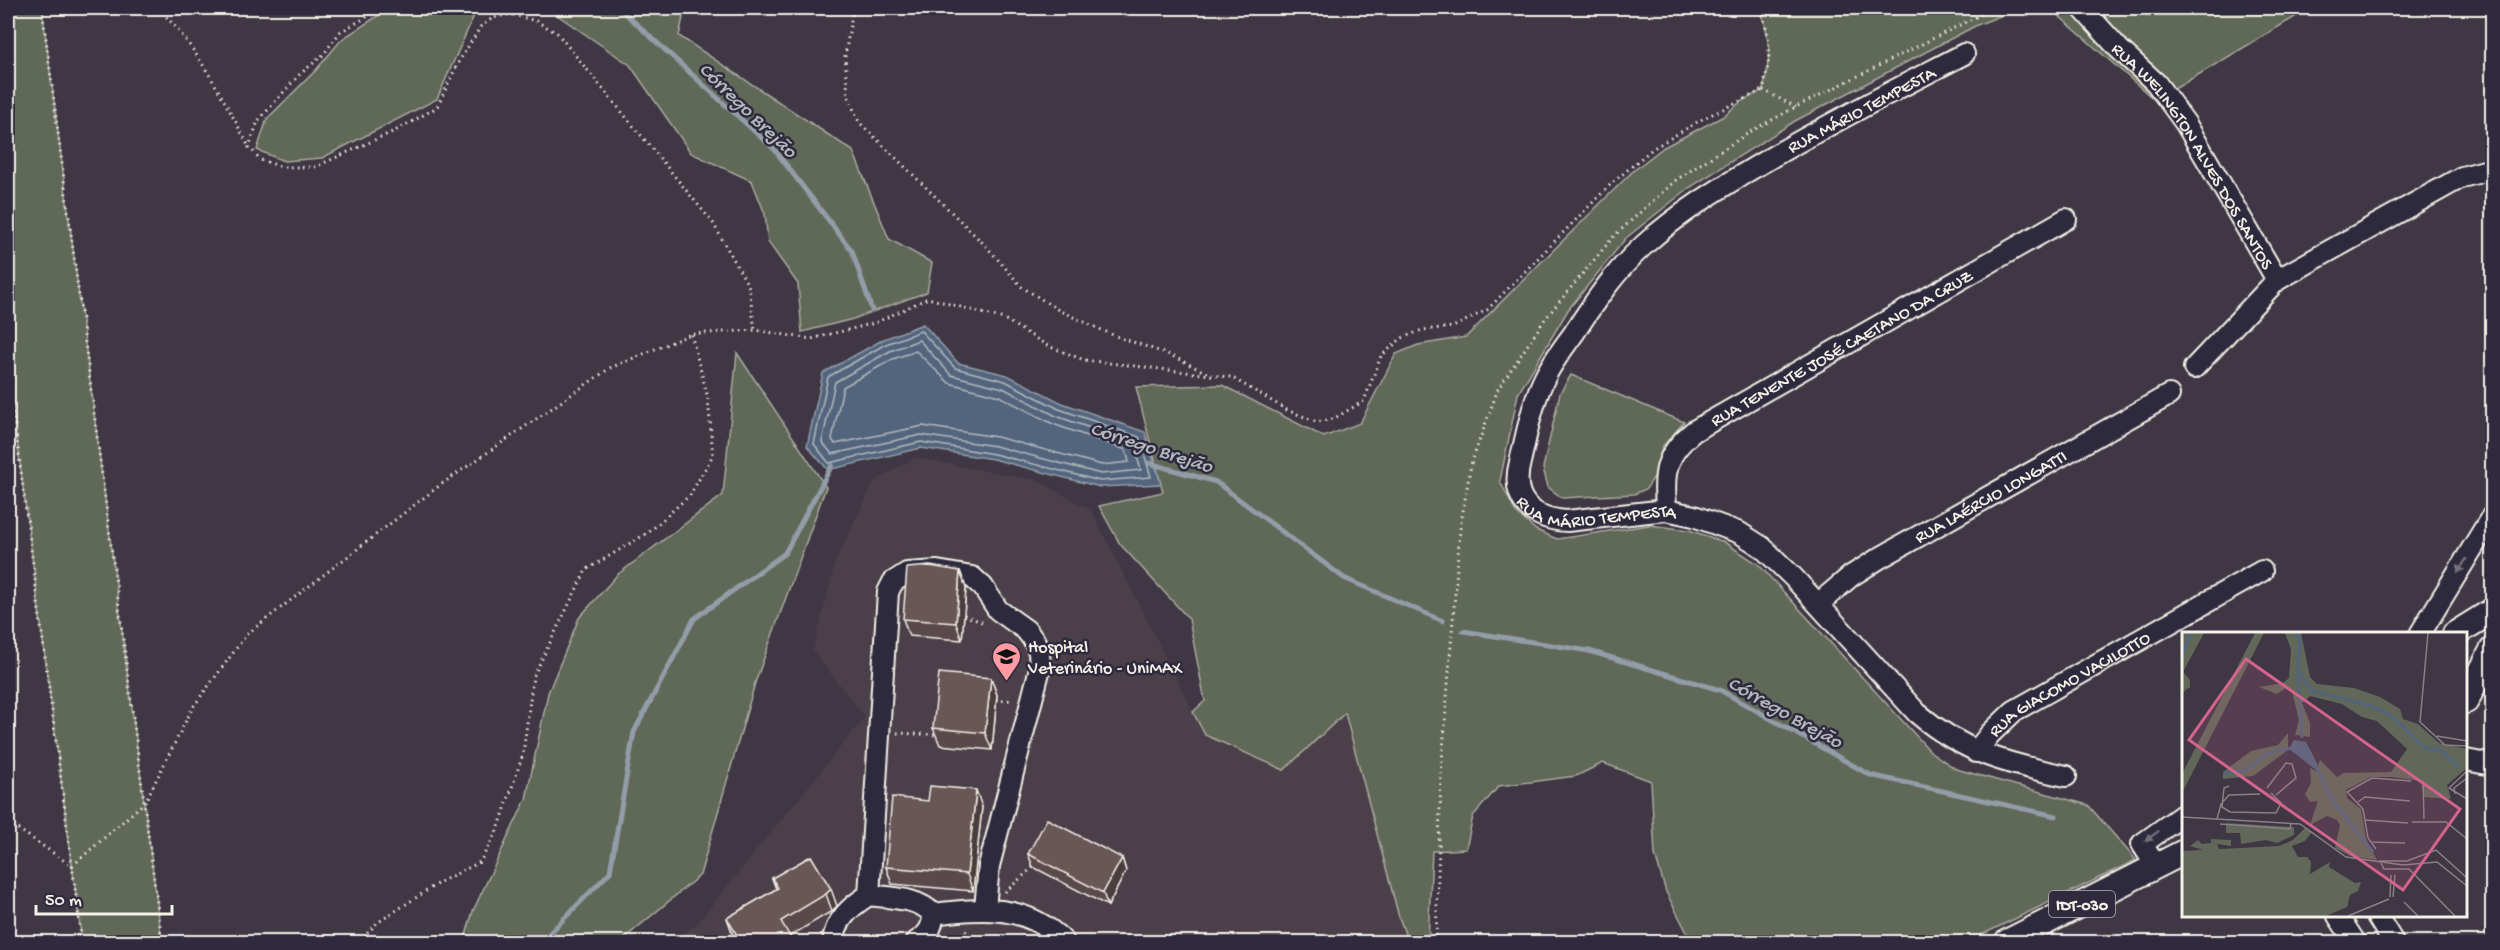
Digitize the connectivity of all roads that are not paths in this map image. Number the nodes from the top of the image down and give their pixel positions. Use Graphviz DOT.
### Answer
graph roads {
  1 [pos="2082,8"];
  2 [pos="1964,54"];
  3 [pos="2493,169"];
  4 [pos="2066,219"];
  5 [pos="2277,280"];
  6 [pos="2194,368"];
  7 [pos="2169,395"];
  8 [pos="1666,510"];
  9 [pos="2493,516"];
  10 [pos="2262,571"];
  11 [pos="1818,604"];
  12 [pos="2493,611"];
  13 [pos="2421,632"];
  14 [pos="2457,632"];
  15 [pos="2493,638"];
  16 [pos="2493,650"];
  17 [pos="2467,667"];
  18 [pos="2467,699"];
  19 [pos="1976,752"];
  20 [pos="2467,760"];
  21 [pos="2493,765"];
  22 [pos="2066,776"];
  23 [pos="2182,815"];
  24 [pos="2182,856"];
  25 [pos="2156,866"];
  26 [pos="869,895"];
  27 [pos="985,908"];
  28 [pos="933,914"];
  29 [pos="2339,917"];
  30 [pos="2377,917"];
  31 [pos="833,942"];
  32 [pos="916,942"];
  33 [pos="1064,942"];
  34 [pos="2007,942"];
  35 [pos="2355,942"];
  36 [pos="2393,942"];
  1 -- 5 [label="street, RUA WELINGTON ALVES DOS SANTOS"];
  2 -- 8 [label="street, RUA MÁRIO TEMPESTA"];
  3 -- 5 [label="street"];
  4 -- 8 [label="street, RUA TENENTE JOSÉ CAETANO DA CRUZ"];
  5 -- 6 [label="street"];
  7 -- 11 [label="street, RUA LAÉRCIO LONGATTI"];
  8 -- 11 [label="street, RUA MÁRIO TEMPESTA"];
  9 -- 13 [label="street, one-way"];
  10 -- 19 [label="street, RUA GIACOMO VACILOTTO"];
  11 -- 19 [label="street, RUA MÁRIO TEMPESTA"];
  12 -- 14 [label="main road"];
  15 -- 17 [label="main road"];
  16 -- 18 [label="main road"];
  19 -- 22 [label="street, RUA MÁRIO TEMPESTA"];
  20 -- 21 [label="street"];
  23 -- 25 [label="street, one-way"];
  24 -- 25 [label="main road, IDT-030"];
  25 -- 34 [label="main road, IDT-030"];
  26 -- 27 [label="street"];
  26 -- 28 [label="street"];
  26 -- 31 [label="street"];
  27 -- 28 [label="street"];
  27 -- 33 [label="street"];
  28 -- 32 [label="street"];
  29 -- 35 [label="street"];
  30 -- 36 [label="street"];
}
